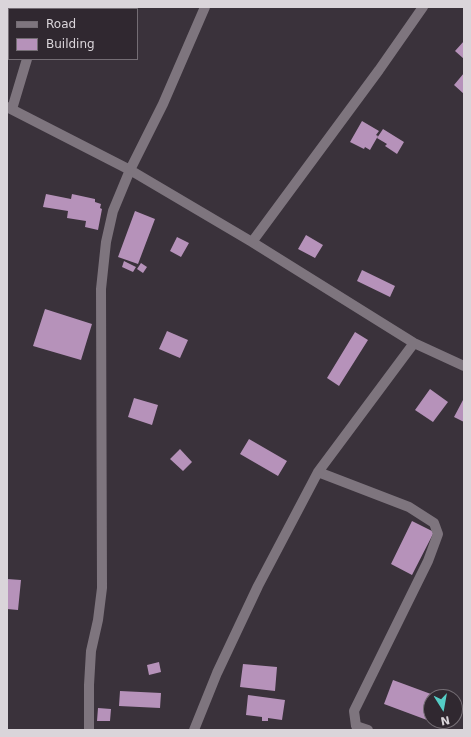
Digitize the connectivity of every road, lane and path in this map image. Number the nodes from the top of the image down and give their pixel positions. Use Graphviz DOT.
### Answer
graph roads {
  1 [pos="205,7"];
  2 [pos="423,7"];
  3 [pos="27,60"];
  4 [pos="9,108"];
  5 [pos="130,170"];
  6 [pos="252,242"];
  7 [pos="414,343"];
  8 [pos="464,366"];
  9 [pos="318,472"];
  10 [pos="89,730"];
  11 [pos="194,730"];
  12 [pos="368,730"];
  1 -- 5 [label="street"];
  2 -- 6 [label="street"];
  3 -- 4 [label="street"];
  4 -- 5 [label="street"];
  5 -- 6 [label="street"];
  5 -- 10 [label="street"];
  6 -- 7 [label="street"];
  7 -- 8 [label="street"];
  7 -- 9 [label="street"];
  9 -- 11 [label="street"];
  9 -- 12 [label="street"];
}
